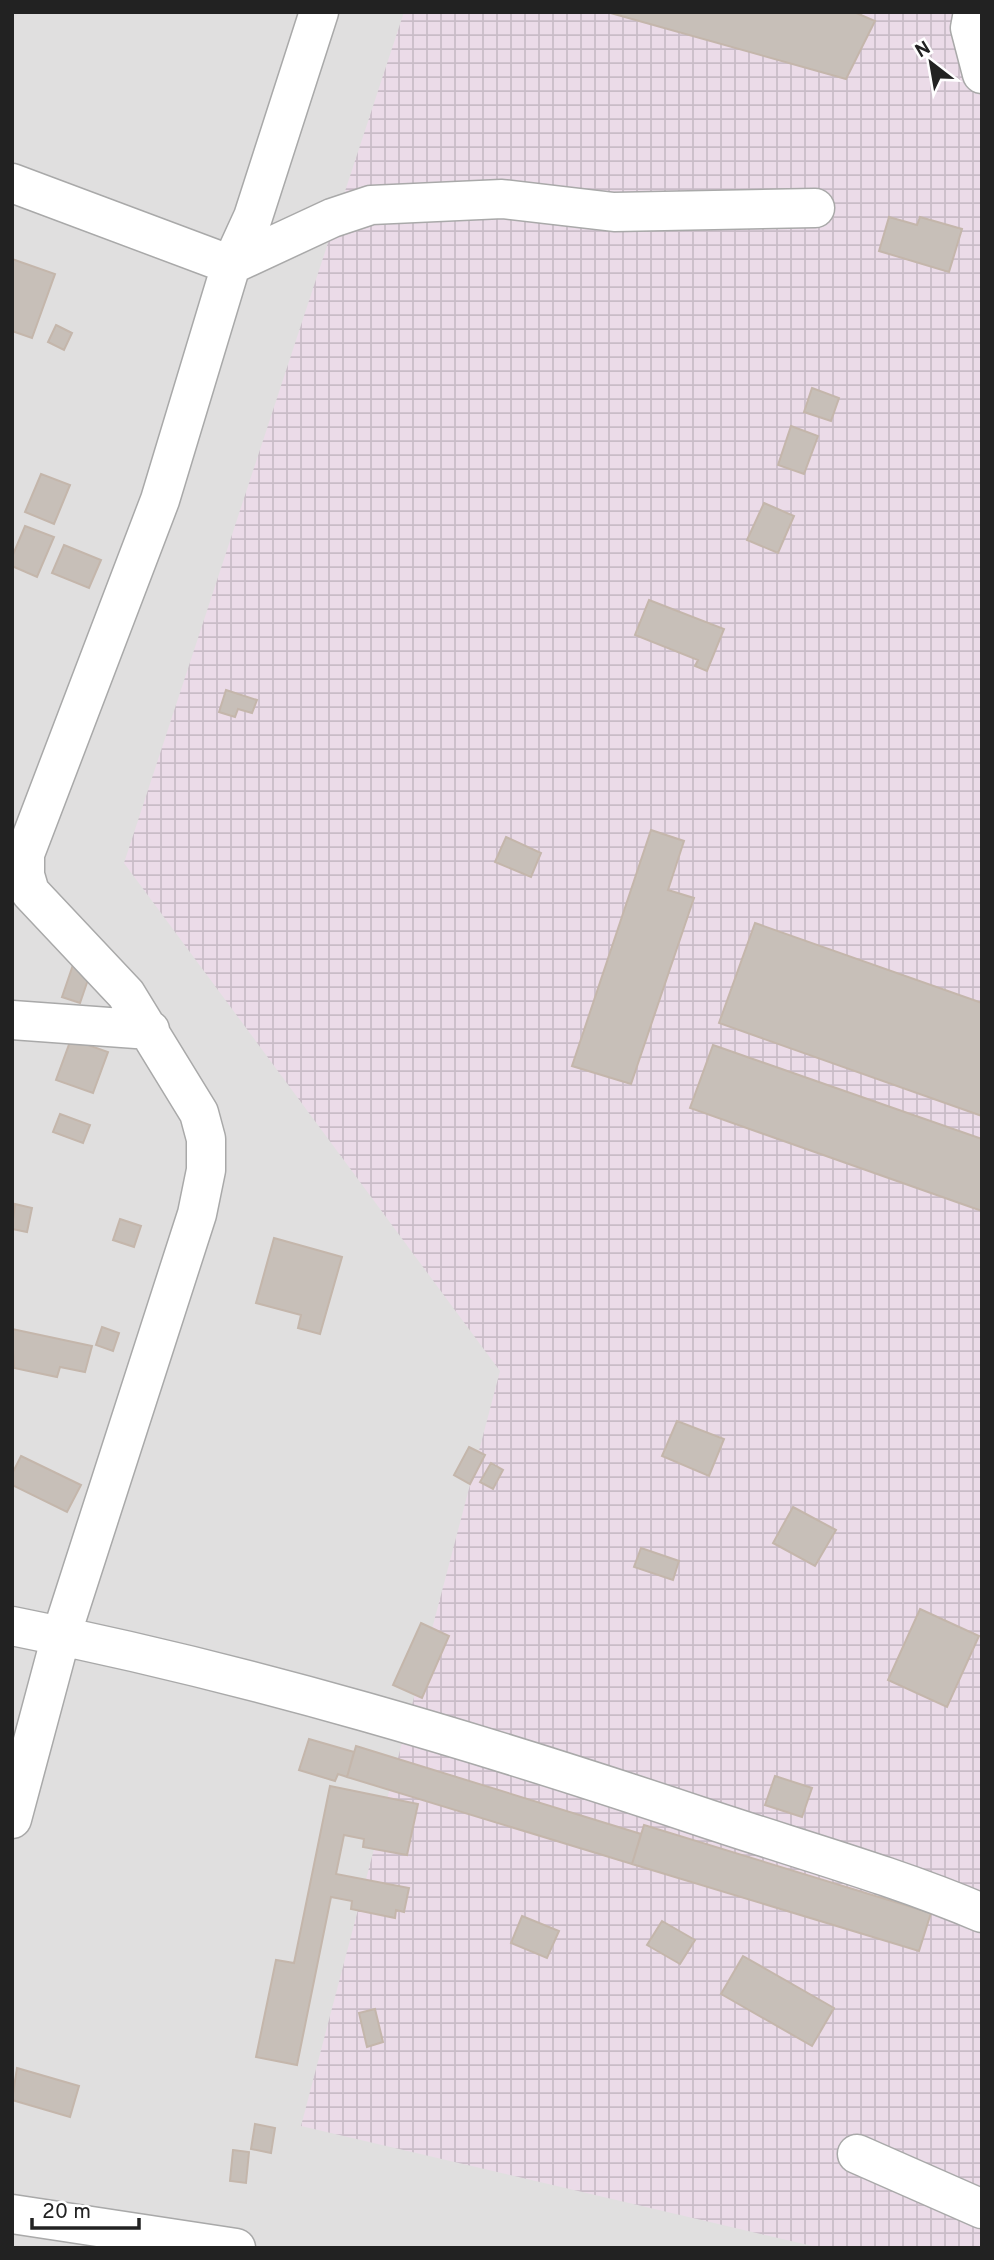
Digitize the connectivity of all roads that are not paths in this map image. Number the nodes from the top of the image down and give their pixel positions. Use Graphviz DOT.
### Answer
graph roads {
  1 [pos="319,12"];
  2 [pos="973,12"];
  3 [pos="982,74"];
  4 [pos="12,183"];
  5 [pos="815,208"];
  6 [pos="231,265"];
  7 [pos="18,871"];
  8 [pos="12,1020"];
  9 [pos="150,1030"];
  10 [pos="12,1626"];
  11 [pos="61,1636"];
  12 [pos="12,1818"];
  13 [pos="982,1913"];
  14 [pos="857,2154"];
  15 [pos="982,2209"];
  16 [pos="12,2214"];
  17 [pos="236,2248"];
  1 -- 6 [label="street"];
  2 -- 3 [label="street"];
  4 -- 6 [label="street"];
  5 -- 6 [label="street"];
  6 -- 7 [label="street"];
  7 -- 9 [label="street"];
  8 -- 9 [label="street"];
  9 -- 11 [label="street"];
  10 -- 11 [label="street"];
  11 -- 12 [label="street"];
  11 -- 13 [label="street"];
  14 -- 15 [label="street"];
  16 -- 17 [label="street"];
}
